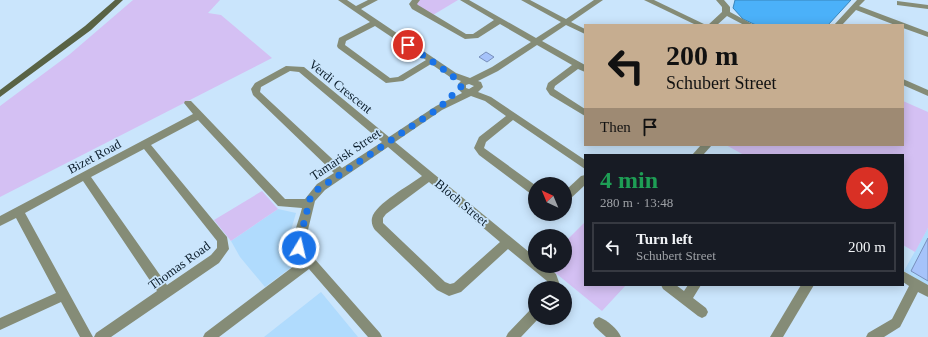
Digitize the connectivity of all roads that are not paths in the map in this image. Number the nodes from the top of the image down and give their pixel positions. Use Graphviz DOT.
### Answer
graph roads {
  1 [pos="119,0"];
  2 [pos="342,0"];
  3 [pos="374,0"];
  4 [pos="416,0"];
  5 [pos="464,0"];
  6 [pos="525,0"];
  7 [pos="599,0"];
  8 [pos="648,0"];
  9 [pos="718,0"];
  10 [pos="861,0"];
  11 [pos="900,3"];
  12 [pos="855,7"];
  13 [pos="928,7"];
  14 [pos="356,9"];
  15 [pos="726,13"];
  16 [pos="500,20"];
  17 [pos="566,22"];
  18 [pos="375,23"];
  19 [pos="700,24"];
  20 [pos="713,24"];
  21 [pos="748,24"];
  22 [pos="839,24"];
  23 [pos="900,24"];
  24 [pos="904,25"];
  25 [pos="584,31"];
  26 [pos="928,35"];
  27 [pos="537,42"];
  28 [pos="431,61"];
  29 [pos="582,67"];
  30 [pos="904,82"];
  31 [pos="470,87"];
  32 [pos="928,93"];
  33 [pos="0,94"];
  34 [pos="188,103"];
  35 [pos="584,111"];
  36 [pos="200,115"];
  37 [pos="512,116"];
  38 [pos="388,141"];
  39 [pos="145,144"];
  40 [pos="706,146"];
  41 [pos="699,154"];
  42 [pos="584,164"];
  43 [pos="341,173"];
  44 [pos="85,176"];
  45 [pos="430,176"];
  46 [pos="584,180"];
  47 [pos="528,186"];
  48 [pos="572,191"];
  49 [pos="308,204"];
  50 [pos="18,211"];
  51 [pos="0,221"];
  52 [pos="509,241"];
  53 [pos="528,258"];
  54 [pos="310,261"];
  55 [pos="546,273"];
  56 [pos="904,277"];
  57 [pos="553,281"];
  58 [pos="916,284"];
  59 [pos="668,286"];
  60 [pos="694,286"];
  61 [pos="807,286"];
  62 [pos="928,291"];
  63 [pos="165,293"];
  64 [pos="64,295"];
  65 [pos="685,299"];
  66 [pos="702,312"];
  67 [pos="528,320"];
  68 [pos="0,324"];
  69 [pos="599,324"];
  70 [pos="86,337"];
  71 [pos="100,337"];
  72 [pos="209,337"];
  73 [pos="376,337"];
  74 [pos="512,337"];
  75 [pos="615,337"];
  76 [pos="776,337"];
  77 [pos="872,337"];
  1 -- 33 [label="main road"];
  2 -- 14 [label="street"];
  3 -- 14 [label="street"];
  4 -- 16 [label="street"];
  5 -- 16 [label="street"];
  6 -- 17 [label="street"];
  7 -- 17 [label="street, Tamarisk Street"];
  8 -- 19 [label="street"];
  9 -- 15 [label="street"];
  10 -- 12 [label="street"];
  11 -- 13 [label="street"];
  12 -- 22 [label="street"];
  12 -- 23 [label="street"];
  14 -- 18 [label="street"];
  15 -- 20 [label="street"];
  15 -- 21 [label="street"];
  16 -- 27 [label="street"];
  17 -- 25 [label="street"];
  17 -- 27 [label="street, Tamarisk Street"];
  18 -- 28 [label="street"];
  18 -- 28 [label="street"];
  24 -- 26 [label="street"];
  27 -- 29 [label="street"];
  27 -- 31 [label="street, Tamarisk Street"];
  28 -- 31 [label="street"];
  29 -- 35 [label="street"];
  30 -- 32 [label="street"];
  31 -- 37 [label="street"];
  31 -- 38 [label="street, Tamarisk Street"];
  34 -- 36 [label="street"];
  36 -- 39 [label="street, Bizet Road"];
  36 -- 49 [label="street"];
  37 -- 42 [label="street"];
  37 -- 47 [label="street"];
  38 -- 43 [label="street, Tamarisk Street"];
  38 -- 43 [label="street, Verdi Crescent"];
  38 -- 45 [label="street, Bloch Street"];
  39 -- 44 [label="street, Bizet Road"];
  39 -- 63 [label="street, Thomas Road"];
  40 -- 41 [label="street"];
  43 -- 49 [label="street, Tamarisk Street"];
  44 -- 50 [label="street, Bizet Road"];
  44 -- 63 [label="street"];
  45 -- 52 [label="street, Bloch Street"];
  45 -- 52 [label="street"];
  46 -- 48 [label="street"];
  49 -- 54 [label="street, Tamarisk Street"];
  50 -- 51 [label="street, Bizet Road"];
  50 -- 64 [label="street"];
  52 -- 53 [label="street, Bloch Street"];
  54 -- 72 [label="street"];
  54 -- 73 [label="street, Tamarisk Street"];
  55 -- 57 [label="street"];
  56 -- 58 [label="street"];
  58 -- 62 [label="street"];
  58 -- 77 [label="street"];
  59 -- 65 [label="street"];
  60 -- 65 [label="street"];
  61 -- 76 [label="street"];
  63 -- 71 [label="street, Thomas Road"];
  64 -- 68 [label="street"];
  64 -- 70 [label="street"];
  65 -- 66 [label="street"];
  67 -- 74 [label="street"];
  69 -- 75 [label="street"];
}
